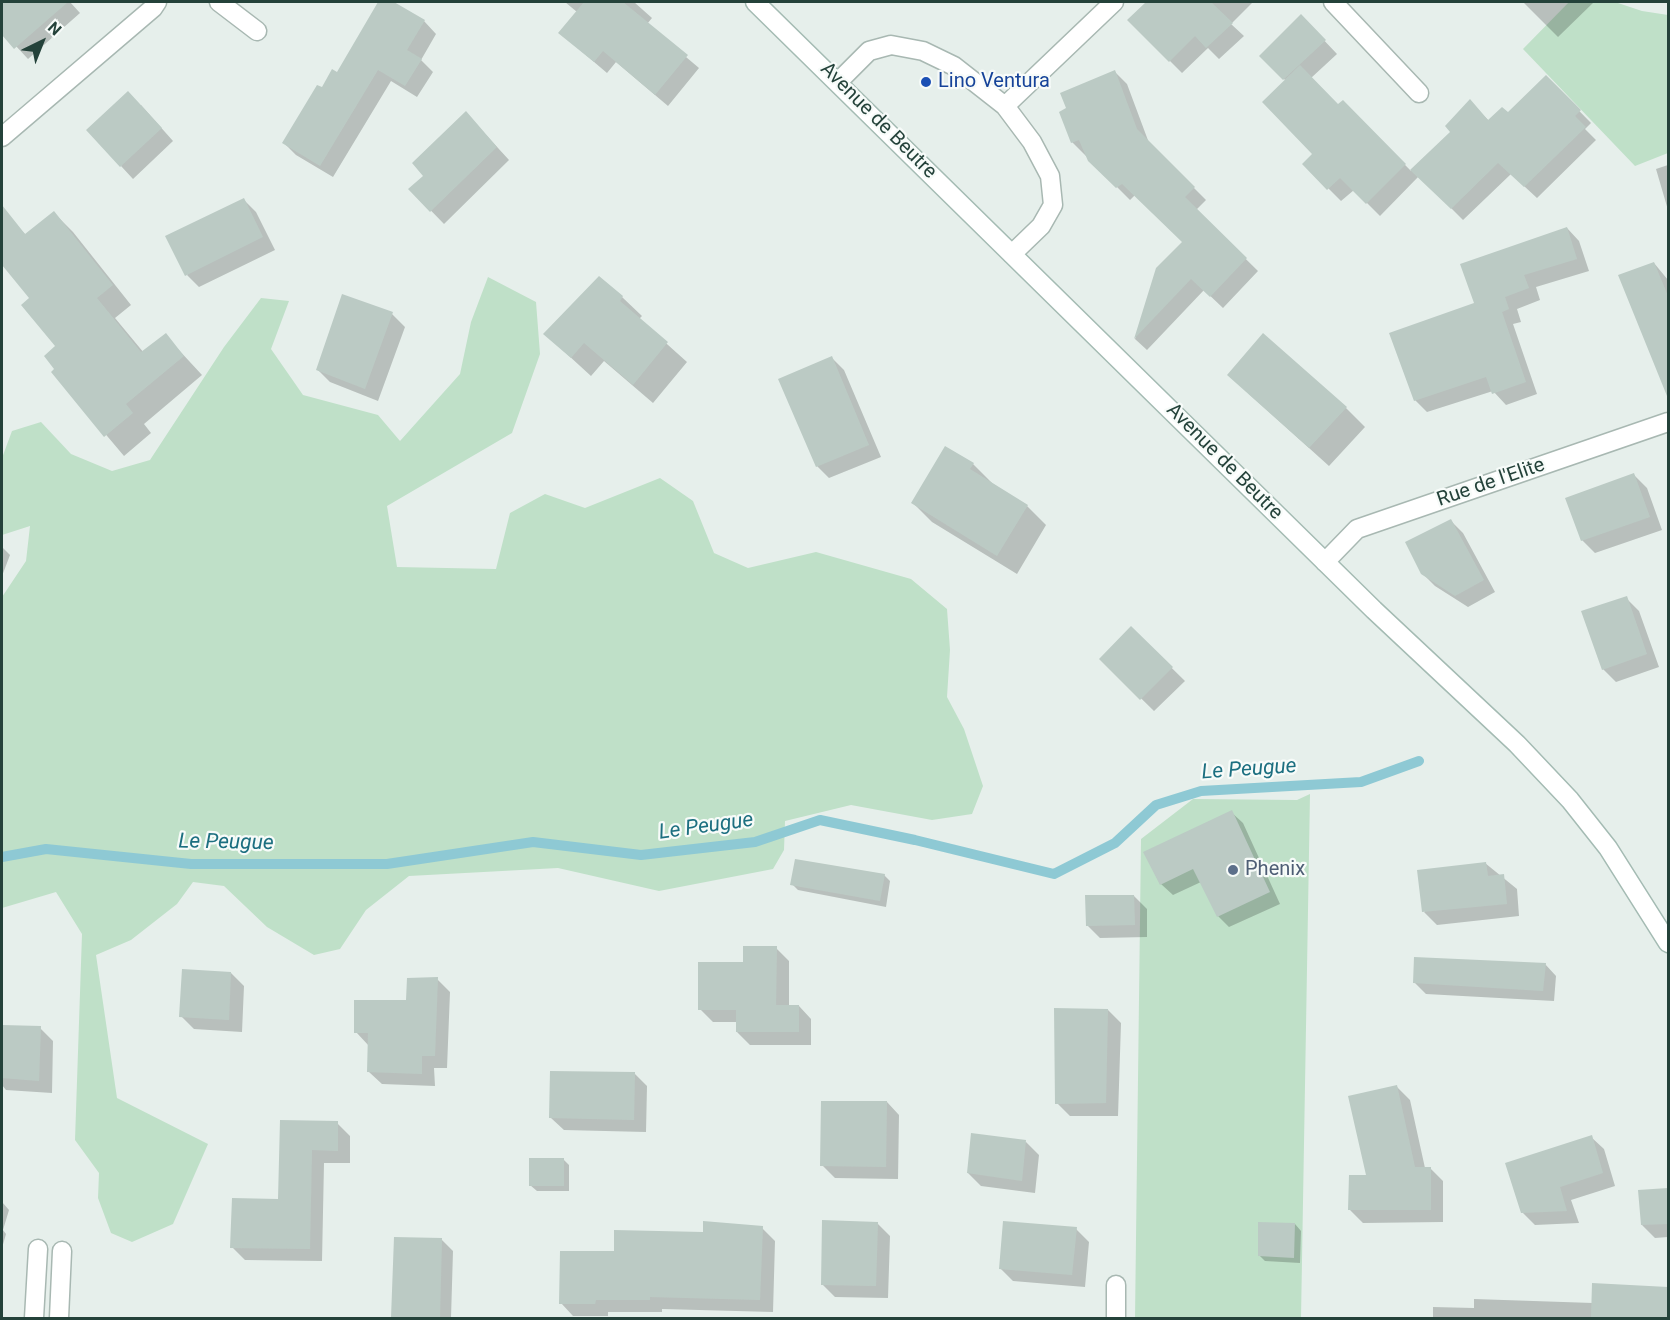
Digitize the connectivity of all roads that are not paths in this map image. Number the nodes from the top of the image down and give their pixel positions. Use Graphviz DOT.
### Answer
graph roads {
  1 [pos="157,2"];
  2 [pos="219,2"];
  3 [pos="754,2"];
  4 [pos="1114,2"];
  5 [pos="1333,2"];
  6 [pos="257,31"];
  7 [pos="838,82"];
  8 [pos="1419,93"];
  9 [pos="1005,106"];
  10 [pos="2,137"];
  11 [pos="1012,254"];
  12 [pos="1668,422"];
  13 [pos="1325,562"];
  14 [pos="1668,943"];
  15 [pos="38,1250"];
  16 [pos="62,1251"];
  17 [pos="1116,1285"];
  18 [pos="34,1318"];
  19 [pos="59,1318"];
  20 [pos="1116,1318"];
  1 -- 10 [label="street"];
  2 -- 6 [label="street"];
  3 -- 7 [label="street, Avenue de Beutre"];
  4 -- 9 [label="street"];
  5 -- 8 [label="street"];
  7 -- 9 [label="street"];
  7 -- 11 [label="street, Avenue de Beutre"];
  9 -- 11 [label="street"];
  11 -- 13 [label="street, Avenue de Beutre"];
  12 -- 13 [label="street, Rue de l'Elite"];
  13 -- 14 [label="street, Avenue de Beutre"];
  15 -- 18 [label="street"];
  16 -- 19 [label="street"];
  17 -- 20 [label="street"];
}
